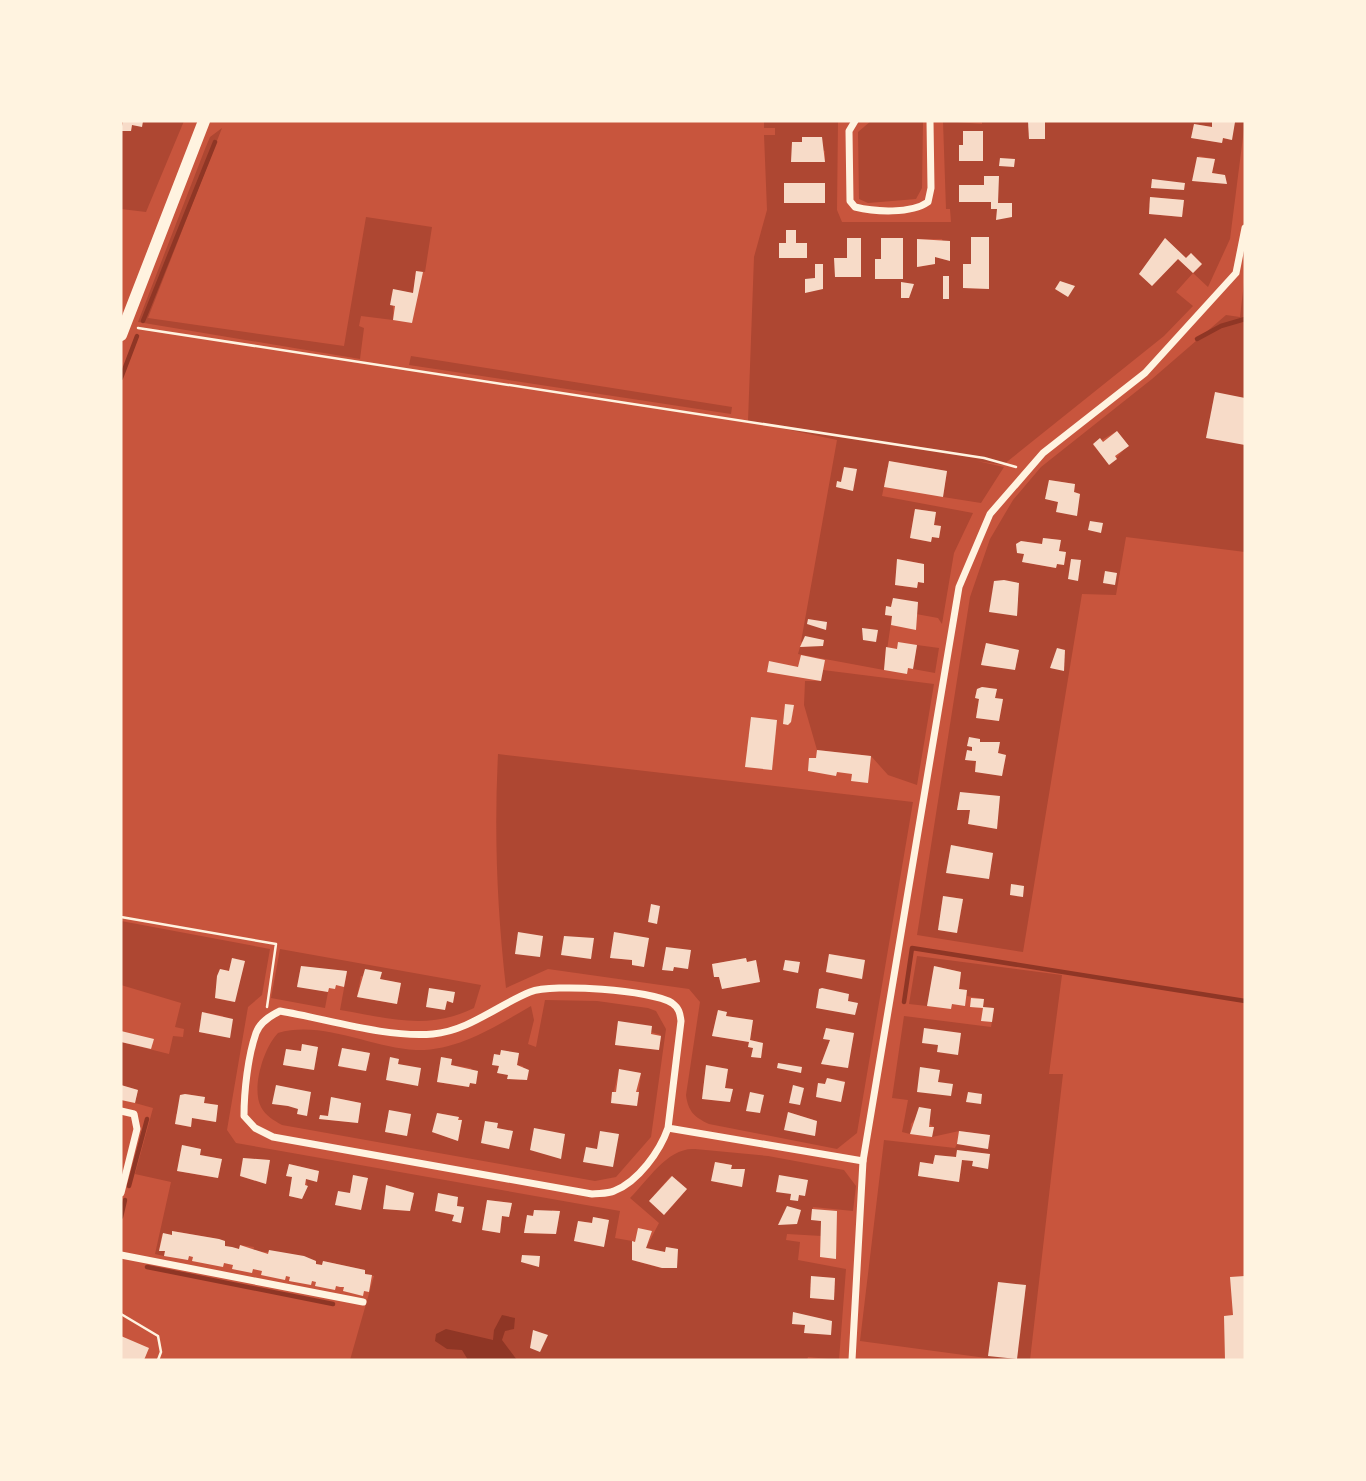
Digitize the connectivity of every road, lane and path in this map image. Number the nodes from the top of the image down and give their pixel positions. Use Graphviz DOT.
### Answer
graph roads {
  1 [pos="204,121"];
  2 [pos="855,121"];
  3 [pos="930,121"];
  4 [pos="1245,228"];
  5 [pos="123,330"];
  6 [pos="1026,470"];
  7 [pos="121,917"];
  8 [pos="268,1017"];
  9 [pos="121,1111"];
  10 [pos="668,1128"];
  11 [pos="863,1161"];
  12 [pos="121,1193"];
  13 [pos="121,1255"];
  14 [pos="363,1302"];
  15 [pos="121,1314"];
  16 [pos="158,1360"];
  17 [pos="852,1360"];
  1 -- 5 [label="main road"];
  2 -- 3 [label="street"];
  4 -- 6 [label="street"];
  5 -- 6 [label="path"];
  6 -- 11 [label="street"];
  7 -- 8 [label="path"];
  8 -- 10 [label="street"];
  8 -- 10 [label="street"];
  9 -- 12 [label="street"];
  10 -- 11 [label="street"];
  11 -- 17 [label="street"];
  13 -- 14 [label="street"];
  15 -- 16 [label="path"];
}
